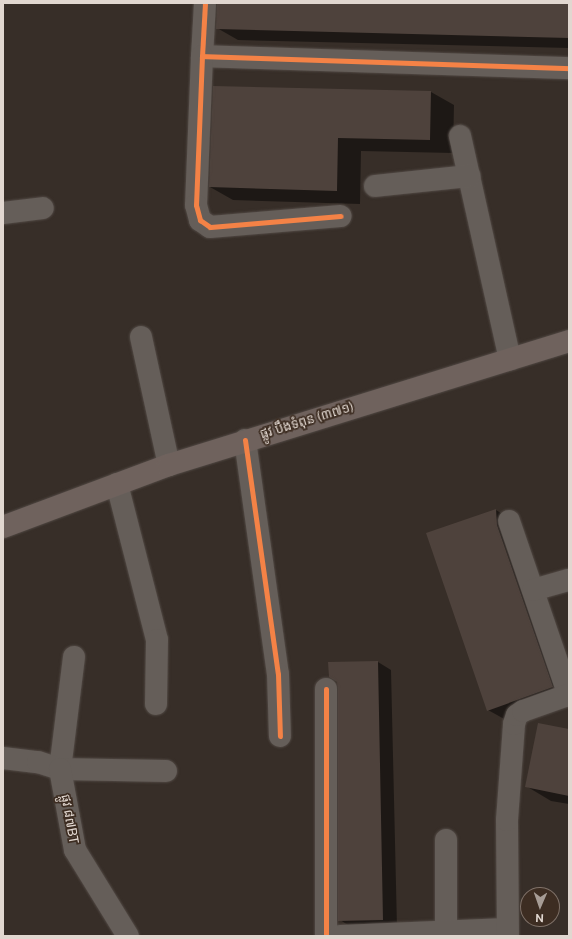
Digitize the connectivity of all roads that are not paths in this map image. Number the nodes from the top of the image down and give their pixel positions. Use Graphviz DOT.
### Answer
graph roads {
  1 [pos="206,3"];
  2 [pos="202,56"];
  3 [pos="569,68"];
  4 [pos="460,136"];
  5 [pos="469,176"];
  6 [pos="375,186"];
  7 [pos="43,208"];
  8 [pos="3,213"];
  9 [pos="341,216"];
  10 [pos="141,337"];
  11 [pos="569,341"];
  12 [pos="510,359"];
  13 [pos="245,440"];
  14 [pos="169,465"];
  15 [pos="117,484"];
  16 [pos="509,521"];
  17 [pos="3,527"];
  18 [pos="569,580"];
  19 [pos="533,590"];
  20 [pos="74,657"];
  21 [pos="326,689"];
  22 [pos="569,695"];
  23 [pos="156,704"];
  24 [pos="280,736"];
  25 [pos="3,758"];
  26 [pos="60,770"];
  27 [pos="166,771"];
  28 [pos="446,840"];
  29 [pos="446,932"];
  30 [pos="507,932"];
  31 [pos="128,936"];
  32 [pos="326,936"];
  33 [pos="340,936"];
  1 -- 2 [label="street"];
  2 -- 3 [label="street"];
  2 -- 9 [label="street"];
  4 -- 5 [label="street"];
  5 -- 6 [label="street"];
  5 -- 12 [label="street"];
  7 -- 8 [label="street"];
  10 -- 14 [label="street"];
  11 -- 12 [label="main road, ផ្លូវ បឹងទំពុន (៣៧១)"];
  12 -- 13 [label="main road, ផ្លូវ បឹងទំពុន (៣៧១)"];
  13 -- 14 [label="main road, ផ្លូវ បឹងទំពុន (៣៧១)"];
  13 -- 24 [label="street"];
  14 -- 15 [label="main road, ផ្លូវ បឹងទំពុន (៣៧១)"];
  15 -- 17 [label="main road, ផ្លូវ បឹងទំពុន (៣៧១)"];
  15 -- 23 [label="street"];
  16 -- 19 [label="street"];
  18 -- 19 [label="street"];
  19 -- 22 [label="street"];
  20 -- 26 [label="street, ផ្លូវ ៨៧BT"];
  21 -- 32 [label="street"];
  22 -- 30 [label="street"];
  25 -- 26 [label="street"];
  26 -- 27 [label="street"];
  26 -- 31 [label="street, ផ្លូវ ៨៧BT"];
  28 -- 29 [label="street"];
  29 -- 30 [label="street"];
  29 -- 33 [label="street"];
}
